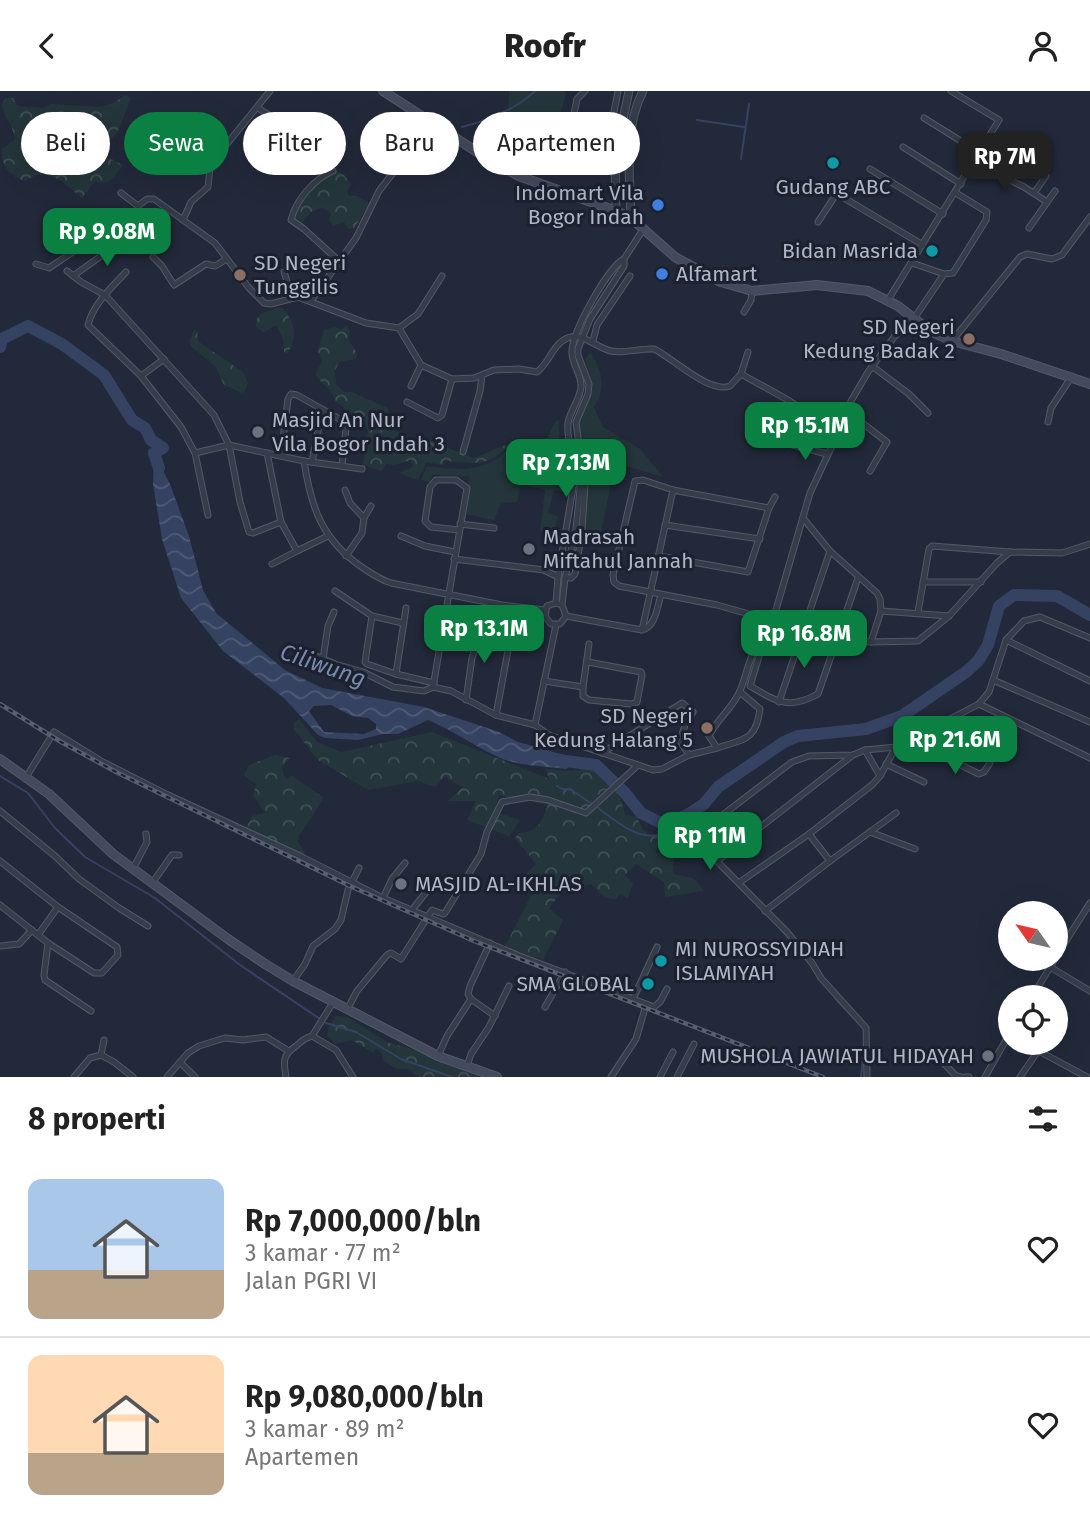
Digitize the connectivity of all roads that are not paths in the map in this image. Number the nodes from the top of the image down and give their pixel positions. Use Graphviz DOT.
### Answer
graph roads {
  1 [pos="271,91"];
  2 [pos="383,91"];
  3 [pos="585,91"];
  4 [pos="618,91"];
  5 [pos="629,91"];
  6 [pos="643,91"];
  7 [pos="951,91"];
  8 [pos="966,91"];
  9 [pos="962,98"];
  10 [pos="258,108"];
  11 [pos="264,112"];
  12 [pos="415,112"];
  13 [pos="574,112"];
  14 [pos="614,112"];
  15 [pos="625,112"];
  16 [pos="634,112"];
  17 [pos="924,118"];
  18 [pos="459,140"];
  19 [pos="903,147"];
  20 [pos="980,153"];
  21 [pos="975,163"];
  22 [pos="870,169"];
  23 [pos="325,175"];
  24 [pos="392,175"];
  25 [pos="615,175"];
  26 [pos="630,175"];
  27 [pos="1046,176"];
  28 [pos="961,184"];
  29 [pos="615,187"];
  30 [pos="630,187"];
  31 [pos="1055,191"];
  32 [pos="121,193"];
  33 [pos="956,193"];
  34 [pos="1034,193"];
  35 [pos="1047,202"];
  36 [pos="616,211"];
  37 [pos="943,214"];
  38 [pos="1090,217"];
  39 [pos="631,218"];
  40 [pos="184,220"];
  41 [pos="818,222"];
  42 [pos="644,228"];
  43 [pos="1029,228"];
  44 [pos="923,245"];
  45 [pos="153,257"];
  46 [pos="227,259"];
  47 [pos="624,259"];
  48 [pos="339,261"];
  49 [pos="912,263"];
  50 [pos="36,264"];
  51 [pos="68,271"];
  52 [pos="126,272"];
  53 [pos="284,272"];
  54 [pos="944,274"];
  55 [pos="630,275"];
  56 [pos="73,276"];
  57 [pos="442,276"];
  58 [pos="752,291"];
  59 [pos="105,295"];
  60 [pos="292,297"];
  61 [pos="888,300"];
  62 [pos="311,301"];
  63 [pos="744,312"];
  64 [pos="913,320"];
  65 [pos="399,328"];
  66 [pos="575,335"];
  67 [pos="584,338"];
  68 [pos="593,341"];
  69 [pos="952,341"];
  70 [pos="748,352"];
  71 [pos="164,359"];
  72 [pos="421,365"];
  73 [pos="872,366"];
  74 [pos="581,370"];
  75 [pos="741,374"];
  76 [pos="482,375"];
  77 [pos="141,376"];
  78 [pos="1072,376"];
  79 [pos="452,379"];
  80 [pos="1090,384"];
  81 [pos="411,386"];
  82 [pos="407,402"];
  83 [pos="322,410"];
  84 [pos="848,412"];
  85 [pos="928,413"];
  86 [pos="1048,422"];
  87 [pos="837,433"];
  88 [pos="789,444"];
  89 [pos="229,445"];
  90 [pos="463,452"];
  91 [pos="195,453"];
  92 [pos="267,453"];
  93 [pos="827,454"];
  94 [pos="281,456"];
  95 [pos="304,461"];
  96 [pos="312,462"];
  97 [pos="342,466"];
  98 [pos="362,469"];
  99 [pos="870,471"];
  100 [pos="345,490"];
  101 [pos="673,490"];
  102 [pos="775,497"];
  103 [pos="371,506"];
  104 [pos="769,508"];
  105 [pos="208,515"];
  106 [pos="365,517"];
  107 [pos="803,518"];
  108 [pos="281,522"];
  109 [pos="665,525"];
  110 [pos="459,527"];
  111 [pos="495,528"];
  112 [pos="328,536"];
  113 [pos="401,536"];
  114 [pos="760,539"];
  115 [pos="1090,544"];
  116 [pos="297,551"];
  117 [pos="830,551"];
  118 [pos="455,552"];
  119 [pos="1010,552"];
  120 [pos="346,556"];
  121 [pos="659,556"];
  122 [pos="454,559"];
  123 [pos="272,564"];
  124 [pos="562,578"];
  125 [pos="858,578"];
  126 [pos="923,582"];
  127 [pos="981,582"];
  128 [pos="335,591"];
  129 [pos="651,592"];
  130 [pos="448,594"];
  131 [pos="661,595"];
  132 [pos="559,604"];
  133 [pos="406,608"];
  134 [pos="545,611"];
  135 [pos="881,611"];
  136 [pos="334,612"];
  137 [pos="918,612"];
  138 [pos="372,616"];
  139 [pos="566,616"];
  140 [pos="949,616"];
  141 [pos="773,620"];
  142 [pos="404,623"];
  143 [pos="555,625"];
  144 [pos="804,629"];
  145 [pos="642,630"];
  146 [pos="464,636"];
  147 [pos="765,637"];
  148 [pos="1090,638"];
  149 [pos="837,639"];
  150 [pos="478,640"];
  151 [pos="1006,640"];
  152 [pos="871,642"];
  153 [pos="589,644"];
  154 [pos="302,650"];
  155 [pos="323,659"];
  156 [pos="588,662"];
  157 [pos="396,674"];
  158 [pos="993,680"];
  159 [pos="544,681"];
  160 [pos="1090,681"];
  161 [pos="434,685"];
  162 [pos="583,687"];
  163 [pos="740,692"];
  164 [pos="466,700"];
  165 [pos="779,702"];
  166 [pos="979,704"];
  167 [pos="496,715"];
  168 [pos="948,720"];
  169 [pos="1090,722"];
  170 [pos="535,725"];
  171 [pos="910,740"];
  172 [pos="896,747"];
  173 [pos="717,748"];
  174 [pos="864,750"];
  175 [pos="1001,750"];
  176 [pos="602,753"];
  177 [pos="689,755"];
  178 [pos="853,755"];
  179 [pos="1090,758"];
  180 [pos="0,759"];
  181 [pos="990,763"];
  182 [pos="886,764"];
  183 [pos="637,766"];
  184 [pos="880,776"];
  185 [pos="25,779"];
  186 [pos="924,782"];
  187 [pos="0,811"];
  188 [pos="896,813"];
  189 [pos="870,832"];
  190 [pos="146,834"];
  191 [pos="809,834"];
  192 [pos="915,849"];
  193 [pos="179,855"];
  194 [pos="717,860"];
  195 [pos="830,861"];
  196 [pos="3,863"];
  197 [pos="405,863"];
  198 [pos="359,868"];
  199 [pos="132,869"];
  200 [pos="0,873"];
  201 [pos="153,882"];
  202 [pos="740,882"];
  203 [pos="351,883"];
  204 [pos="427,891"];
  205 [pos="383,898"];
  206 [pos="1090,903"];
  207 [pos="0,905"];
  208 [pos="58,907"];
  209 [pos="412,910"];
  210 [pos="765,911"];
  211 [pos="428,915"];
  212 [pos="148,926"];
  213 [pos="32,930"];
  214 [pos="38,935"];
  215 [pos="1068,938"];
  216 [pos="48,943"];
  217 [pos="490,943"];
  218 [pos="0,946"];
  219 [pos="657,947"];
  220 [pos="362,971"];
  221 [pos="1057,971"];
  222 [pos="565,972"];
  223 [pos="369,976"];
  224 [pos="293,981"];
  225 [pos="509,986"];
  226 [pos="667,989"];
  227 [pos="1090,991"];
  228 [pos="471,999"];
  229 [pos="633,999"];
  230 [pos="331,1004"];
  231 [pos="646,1005"];
  232 [pos="545,1007"];
  233 [pos="348,1008"];
  234 [pos="91,1011"];
  235 [pos="495,1016"];
  236 [pos="312,1036"];
  237 [pos="104,1040"];
  238 [pos="694,1044"];
  239 [pos="287,1050"];
  240 [pos="674,1052"];
  241 [pos="933,1052"];
  242 [pos="998,1054"];
  243 [pos="101,1055"];
  244 [pos="1035,1055"];
  245 [pos="1046,1055"];
  246 [pos="438,1056"];
  247 [pos="180,1062"];
  248 [pos="467,1066"];
  249 [pos="74,1077"];
  250 [pos="133,1077"];
  251 [pos="167,1077"];
  252 [pos="195,1077"];
  253 [pos="286,1077"];
  254 [pos="353,1077"];
  255 [pos="497,1077"];
  256 [pos="611,1077"];
  257 [pos="660,1077"];
  258 [pos="677,1077"];
  259 [pos="867,1077"];
  260 [pos="965,1077"];
  261 [pos="985,1077"];
  262 [pos="1020,1077"];
  263 [pos="1087,1077"];
  1 -- 10 [label="street"];
  2 -- 12 [label="main road"];
  3 -- 13 [label="street"];
  4 -- 14 [label="street"];
  5 -- 15 [label="street"];
  6 -- 16 [label="street"];
  7 -- 9 [label="street"];
  8 -- 9 [label="street"];
  9 -- 20 [label="street"];
  10 -- 11 [label="street"];
  10 -- 40 [label="street"];
  17 -- 20 [label="street"];
  18 -- 36 [label="main road"];
  19 -- 28 [label="street"];
  20 -- 21 [label="street"];
  21 -- 28 [label="street"];
  21 -- 34 [label="street"];
  22 -- 37 [label="street"];
  23 -- 48 [label="street"];
  24 -- 48 [label="street"];
  25 -- 29 [label="street"];
  26 -- 30 [label="street"];
  27 -- 34 [label="street"];
  28 -- 33 [label="street"];
  29 -- 30 [label="street"];
  29 -- 36 [label="street"];
  30 -- 39 [label="street"];
  31 -- 35 [label="street"];
  32 -- 40 [label="street"];
  33 -- 37 [label="street"];
  33 -- 54 [label="street"];
  34 -- 35 [label="street"];
  35 -- 43 [label="street"];
  36 -- 39 [label="main road"];
  37 -- 44 [label="street"];
  38 -- 69 [label="street"];
  39 -- 42 [label="main road"];
  40 -- 46 [label="street"];
  41 -- 44 [label="street"];
  42 -- 47 [label="street"];
  42 -- 58 [label="main road"];
  44 -- 49 [label="street"];
  45 -- 46 [label="street"];
  46 -- 60 [label="street"];
  47 -- 66 [label="street"];
  47 -- 67 [label="street"];
  48 -- 62 [label="street"];
  49 -- 54 [label="street"];
  49 -- 61 [label="street"];
  50 -- 56 [label="street"];
  51 -- 56 [label="street"];
  52 -- 59 [label="street"];
  53 -- 60 [label="street"];
  54 -- 64 [label="street"];
  55 -- 68 [label="street"];
  56 -- 59 [label="street"];
  57 -- 65 [label="street"];
  58 -- 61 [label="main road"];
  58 -- 63 [label="street"];
  59 -- 71 [label="street"];
  59 -- 77 [label="street"];
  60 -- 62 [label="street"];
  61 -- 64 [label="main road"];
  62 -- 65 [label="street"];
  64 -- 69 [label="main road"];
  64 -- 73 [label="street"];
  65 -- 72 [label="street"];
  66 -- 67 [label="street"];
  66 -- 74 [label="street"];
  66 -- 76 [label="street"];
  67 -- 68 [label="street"];
  67 -- 74 [label="street"];
  68 -- 75 [label="street"];
  69 -- 78 [label="main road"];
  70 -- 75 [label="street"];
  71 -- 77 [label="street"];
  71 -- 89 [label="street"];
  72 -- 79 [label="street"];
  72 -- 81 [label="street"];
  73 -- 84 [label="street"];
  73 -- 85 [label="street"];
  74 -- 124 [label="street"];
  74 -- 124 [label="street"];
  75 -- 87 [label="street"];
  76 -- 79 [label="street"];
  76 -- 90 [label="street"];
  77 -- 91 [label="street"];
  78 -- 80 [label="main road"];
  78 -- 86 [label="street"];
  79 -- 82 [label="street"];
  83 -- 94 [label="street"];
  83 -- 96 [label="street"];
  83 -- 97 [label="street"];
  84 -- 87 [label="street"];
  84 -- 99 [label="street"];
  87 -- 93 [label="street"];
  88 -- 93 [label="street"];
  89 -- 91 [label="street"];
  89 -- 92 [label="street"];
  89 -- 108 [label="street"];
  91 -- 105 [label="street"];
  92 -- 94 [label="street"];
  92 -- 108 [label="street"];
  93 -- 107 [label="street"];
  94 -- 95 [label="street"];
  95 -- 96 [label="street"];
  95 -- 112 [label="street"];
  96 -- 97 [label="street"];
  97 -- 98 [label="street"];
  100 -- 106 [label="street"];
  101 -- 104 [label="street"];
  101 -- 109 [label="street"];
  101 -- 129 [label="street"];
  102 -- 104 [label="street"];
  103 -- 106 [label="street"];
  104 -- 114 [label="street"];
  106 -- 120 [label="street"];
  107 -- 117 [label="street"];
  107 -- 141 [label="street"];
  108 -- 116 [label="street"];
  109 -- 114 [label="street"];
  109 -- 121 [label="street"];
  110 -- 110 [label="street"];
  110 -- 111 [label="street"];
  110 -- 118 [label="street"];
  112 -- 116 [label="street"];
  112 -- 120 [label="street"];
  113 -- 118 [label="street"];
  114 -- 121 [label="street"];
  115 -- 119 [label="street"];
  116 -- 123 [label="street"];
  117 -- 125 [label="street"];
  117 -- 144 [label="street"];
  118 -- 122 [label="street"];
  119 -- 126 [label="street"];
  119 -- 127 [label="street"];
  120 -- 130 [label="street"];
  121 -- 129 [label="street"];
  122 -- 124 [label="street"];
  122 -- 130 [label="street"];
  124 -- 132 [label="street"];
  125 -- 135 [label="street"];
  125 -- 149 [label="street"];
  126 -- 127 [label="street"];
  126 -- 137 [label="street"];
  127 -- 140 [label="street"];
  128 -- 138 [label="street"];
  129 -- 131 [label="street"];
  129 -- 145 [label="street"];
  130 -- 134 [label="street"];
  130 -- 161 [label="street"];
  131 -- 141 [label="street"];
  131 -- 145 [label="street"];
  132 -- 134 [label="street"];
  132 -- 139 [label="street"];
  133 -- 142 [label="street"];
  134 -- 143 [label="street"];
  135 -- 137 [label="street"];
  135 -- 152 [label="street"];
  136 -- 155 [label="street"];
  137 -- 140 [label="street"];
  138 -- 142 [label="street"];
  138 -- 157 [label="street"];
  139 -- 143 [label="street"];
  139 -- 145 [label="street"];
  140 -- 152 [label="street"];
  141 -- 144 [label="street"];
  141 -- 147 [label="street"];
  142 -- 157 [label="street"];
  143 -- 159 [label="street"];
  144 -- 149 [label="street"];
  144 -- 165 [label="street"];
  146 -- 150 [label="street"];
  147 -- 163 [label="street"];
  147 -- 165 [label="street"];
  148 -- 151 [label="street"];
  149 -- 152 [label="street"];
  149 -- 165 [label="street"];
  150 -- 164 [label="street"];
  150 -- 167 [label="street"];
  151 -- 158 [label="street"];
  151 -- 160 [label="street"];
  153 -- 156 [label="street"];
  154 -- 155 [label="street"];
  155 -- 161 [label="street"];
  156 -- 162 [label="street"];
  156 -- 162 [label="street"];
  157 -- 161 [label="street"];
  158 -- 166 [label="street"];
  158 -- 169 [label="street"];
  159 -- 162 [label="street"];
  159 -- 170 [label="street"];
  161 -- 164 [label="street"];
  163 -- 173 [label="street"];
  163 -- 173 [label="street"];
  164 -- 167 [label="street"];
  166 -- 168 [label="street"];
  166 -- 179 [label="street"];
  167 -- 170 [label="street"];
  168 -- 171 [label="street"];
  168 -- 175 [label="street"];
  170 -- 176 [label="street"];
  171 -- 172 [label="street"];
  171 -- 181 [label="street"];
  172 -- 174 [label="street"];
  172 -- 182 [label="street"];
  173 -- 177 [label="street"];
  174 -- 178 [label="street"];
  174 -- 184 [label="street"];
  176 -- 177 [label="street"];
  176 -- 183 [label="street"];
  177 -- 183 [label="street"];
  178 -- 194 [label="street"];
  178 -- 194 [label="street"];
  180 -- 185 [label="main road"];
  182 -- 184 [label="street"];
  182 -- 186 [label="street"];
  183 -- 211 [label="street"];
  184 -- 191 [label="street"];
  185 -- 199 [label="main road"];
  185 -- 203 [label="street"];
  187 -- 212 [label="street"];
  188 -- 189 [label="street"];
  189 -- 192 [label="street"];
  189 -- 195 [label="street"];
  190 -- 199 [label="street"];
  191 -- 195 [label="street"];
  191 -- 202 [label="street"];
  193 -- 201 [label="street"];
  194 -- 202 [label="street"];
  195 -- 210 [label="street"];
  196 -- 200 [label="street"];
  196 -- 208 [label="street"];
  197 -- 205 [label="street"];
  198 -- 203 [label="street"];
  199 -- 201 [label="main road"];
  201 -- 224 [label="main road"];
  202 -- 210 [label="street"];
  203 -- 205 [label="street"];
  203 -- 224 [label="street"];
  204 -- 209 [label="street"];
  205 -- 209 [label="street"];
  206 -- 215 [label="street"];
  207 -- 213 [label="street"];
  208 -- 214 [label="street"];
  208 -- 216 [label="street"];
  209 -- 211 [label="street"];
  210 -- 259 [label="street"];
  211 -- 217 [label="street"];
  211 -- 223 [label="street"];
  213 -- 214 [label="street"];
  213 -- 218 [label="street"];
  214 -- 216 [label="street"];
  216 -- 234 [label="street"];
  217 -- 222 [label="street"];
  217 -- 228 [label="street"];
  219 -- 229 [label="street"];
  220 -- 223 [label="street"];
  221 -- 227 [label="street"];
  222 -- 229 [label="street"];
  222 -- 232 [label="street"];
  223 -- 233 [label="street"];
  224 -- 230 [label="main road"];
  225 -- 235 [label="street"];
  226 -- 231 [label="street"];
  228 -- 235 [label="street"];
  228 -- 246 [label="street"];
  229 -- 231 [label="street"];
  230 -- 233 [label="main road"];
  230 -- 236 [label="street"];
  231 -- 256 [label="street"];
  233 -- 246 [label="main road"];
  235 -- 248 [label="street"];
  236 -- 239 [label="street"];
  236 -- 254 [label="street"];
  237 -- 243 [label="street"];
  238 -- 258 [label="street"];
  239 -- 247 [label="street"];
  239 -- 253 [label="street"];
  240 -- 257 [label="street"];
  241 -- 260 [label="street"];
  242 -- 261 [label="street"];
  243 -- 249 [label="street"];
  243 -- 250 [label="street"];
  244 -- 262 [label="street"];
  245 -- 263 [label="street"];
  246 -- 248 [label="main road"];
  247 -- 251 [label="street"];
  247 -- 252 [label="street"];
  248 -- 255 [label="main road"];
}
